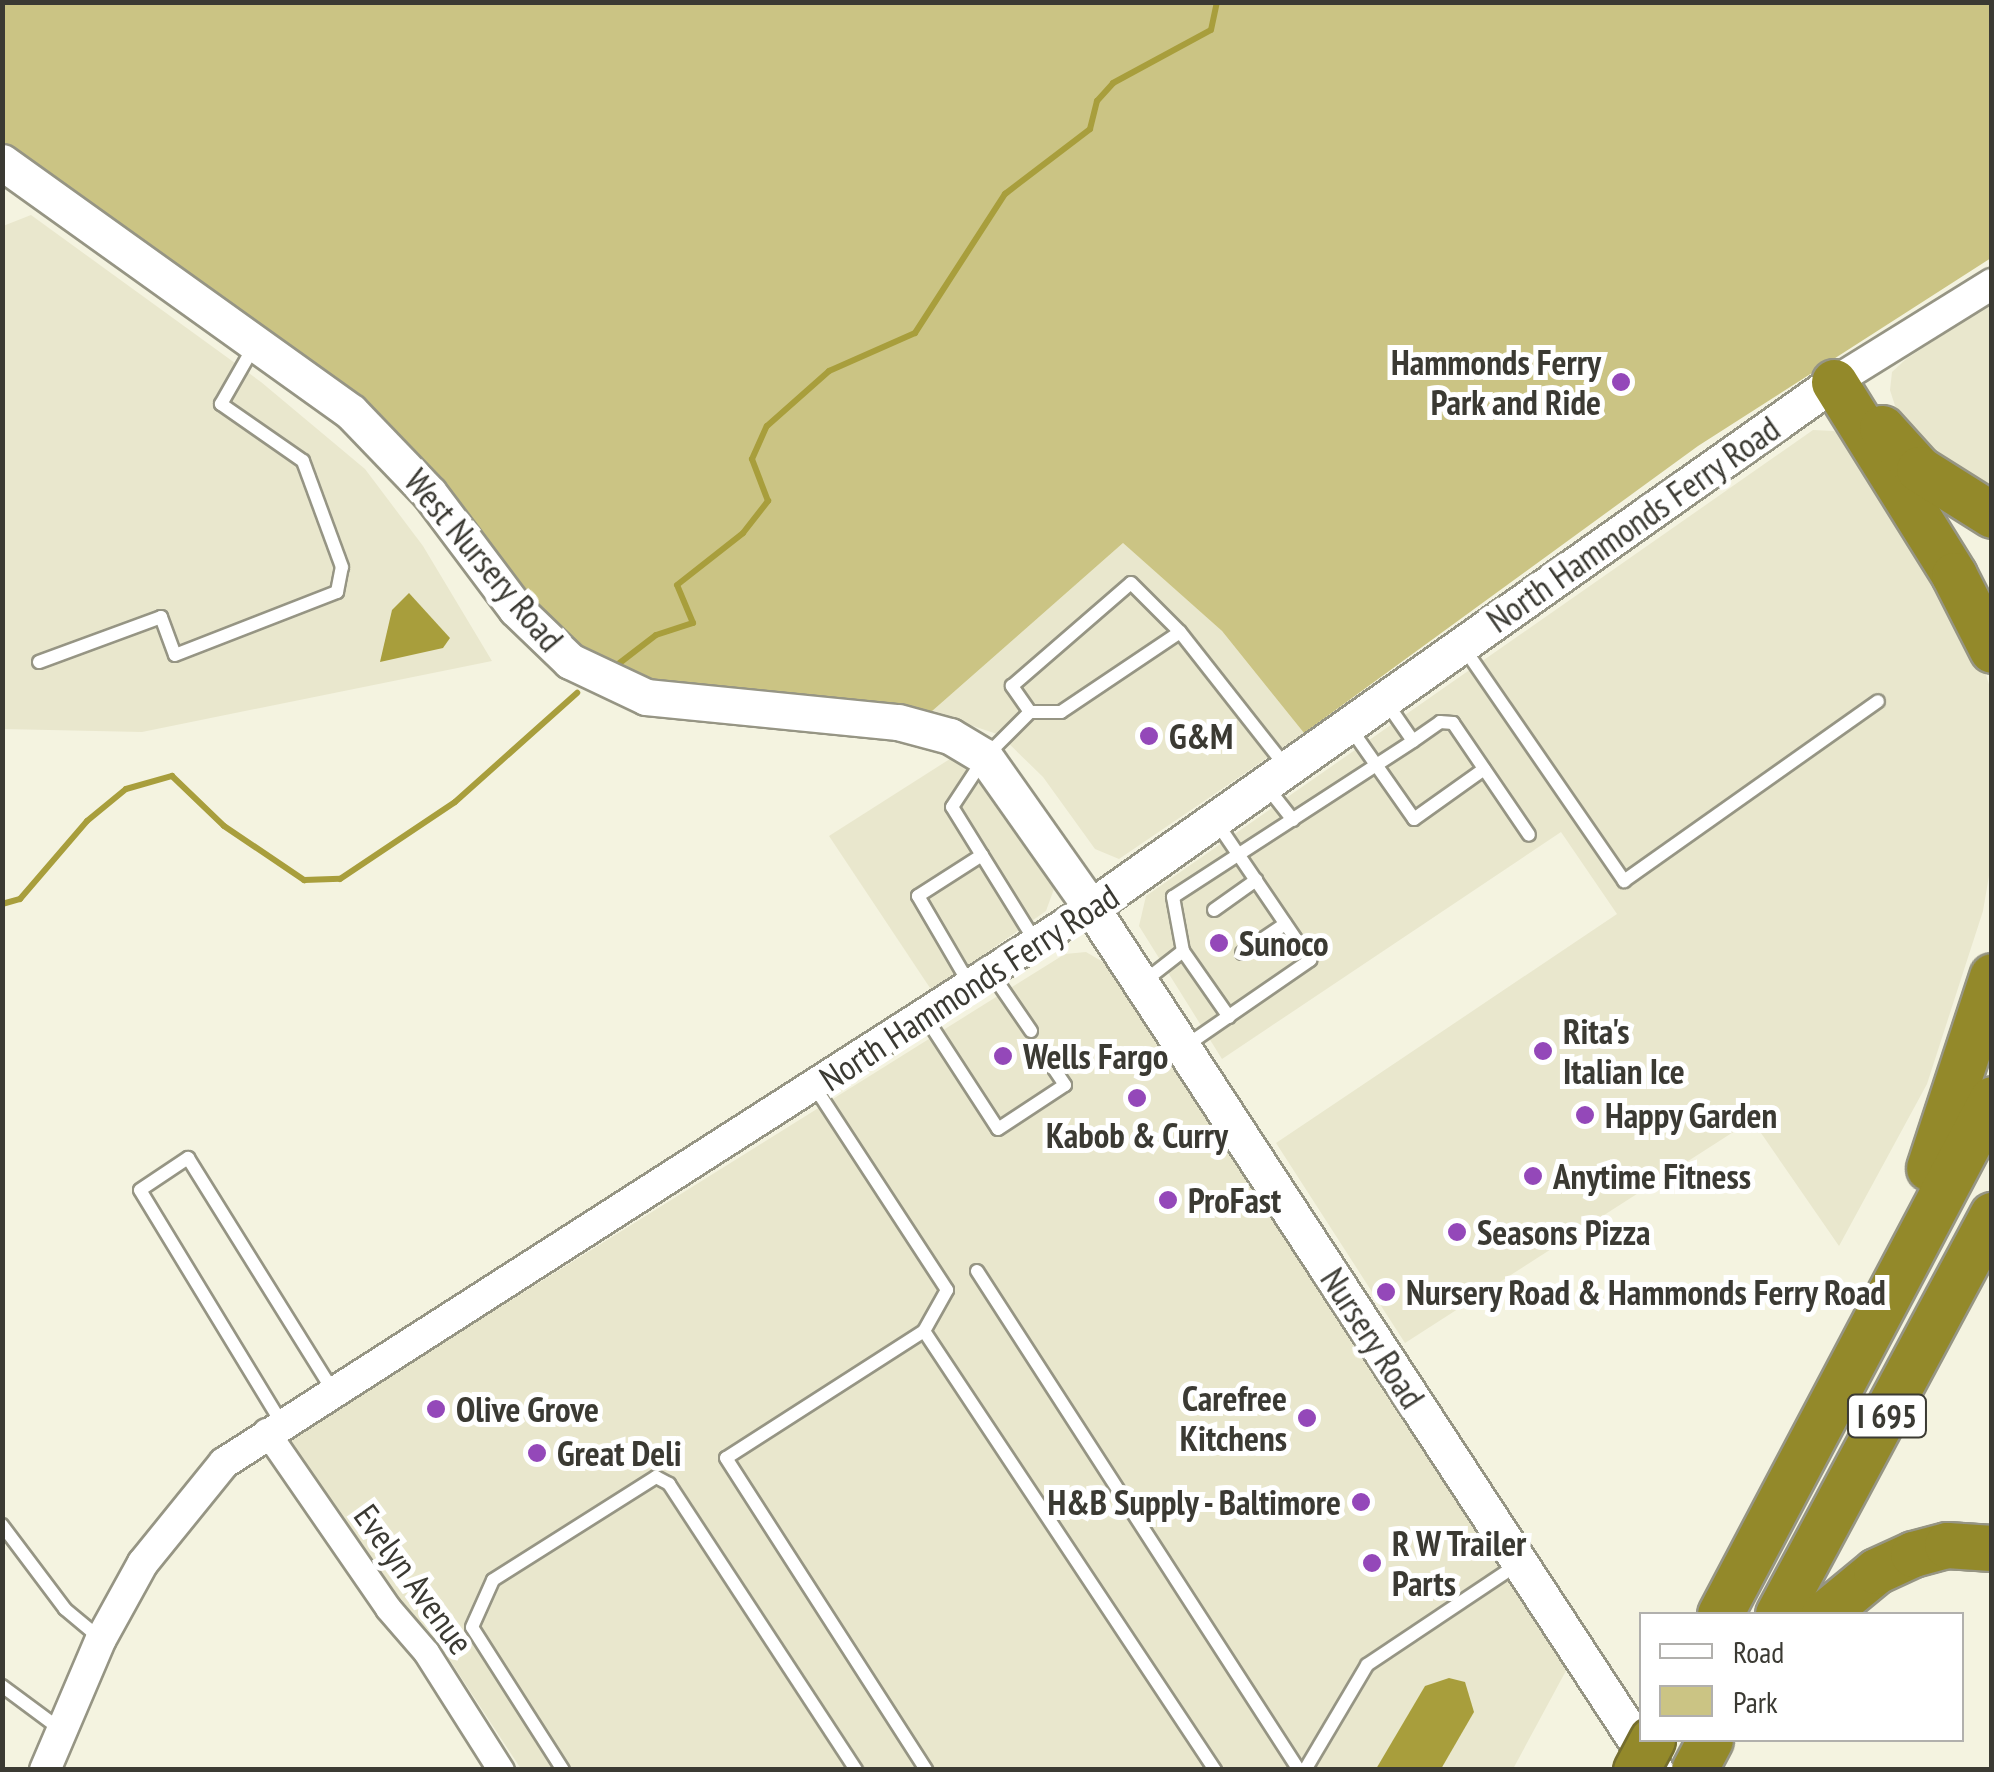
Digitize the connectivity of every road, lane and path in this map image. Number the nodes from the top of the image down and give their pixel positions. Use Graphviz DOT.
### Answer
graph roads {
  1 [pos="2,162"];
  2 [pos="1992,284"];
  3 [pos="256,341"];
  4 [pos="1834,382"];
  5 [pos="1992,515"];
  6 [pos="1180,632"];
  7 [pos="1462,646"];
  8 [pos="1992,650"];
  9 [pos="39,662"];
  10 [pos="1385,700"];
  11 [pos="1878,701"];
  12 [pos="1030,712"];
  13 [pos="1349,727"];
  14 [pos="1413,741"];
  15 [pos="986,758"];
  16 [pos="1376,766"];
  17 [pos="1484,769"];
  18 [pos="1277,778"];
  19 [pos="1293,820"];
  20 [pos="1215,821"];
  21 [pos="1530,835"];
  22 [pos="1170,853"];
  23 [pos="1238,854"];
  24 [pos="982,855"];
  25 [pos="1256,880"];
  26 [pos="1191,885"];
  27 [pos="1091,907"];
  28 [pos="1214,910"];
  29 [pos="1286,924"];
  30 [pos="1037,945"];
  31 [pos="1183,951"];
  32 [pos="1242,954"];
  33 [pos="1218,970"];
  34 [pos="1992,976"];
  35 [pos="1204,980"];
  36 [pos="982,981"];
  37 [pos="1141,984"];
  38 [pos="1228,1017"];
  39 [pos="926,1018"];
  40 [pos="1030,1030"];
  41 [pos="1182,1048"];
  42 [pos="1042,1052"];
  43 [pos="816,1089"];
  44 [pos="1992,1099"];
  45 [pos="1992,1215"];
  46 [pos="976,1271"];
  47 [pos="924,1330"];
  48 [pos="1858,1360"];
  49 [pos="332,1389"];
  50 [pos="273,1426"];
  51 [pos="2,1525"];
  52 [pos="1992,1548"];
  53 [pos="1520,1562"];
  54 [pos="1721,1612"];
  55 [pos="1779,1612"];
  56 [pos="1826,1612"];
  57 [pos="101,1639"];
  58 [pos="2,1686"];
  59 [pos="62,1730"];
  60 [pos="1651,1742"];
  61 [pos="46,1770"];
  62 [pos="502,1770"];
  63 [pos="563,1770"];
  64 [pos="856,1770"];
  65 [pos="926,1770"];
  66 [pos="1214,1770"];
  67 [pos="1302,1770"];
  68 [pos="1636,1770"];
  69 [pos="1654,1770"];
  1 -- 3 [label="main road, West Nursery Road"];
  2 -- 4 [label="street, North Hammonds Ferry Road"];
  3 -- 9 [label="lane"];
  3 -- 15 [label="main road, West Nursery Road"];
  4 -- 5 [label="highway"];
  4 -- 7 [label="main road, North Hammonds Ferry Road"];
  4 -- 8 [label="highway"];
  6 -- 12 [label="lane"];
  6 -- 12 [label="lane"];
  6 -- 18 [label="lane"];
  7 -- 10 [label="main road, North Hammonds Ferry Road"];
  7 -- 11 [label="lane"];
  10 -- 13 [label="main road, North Hammonds Ferry Road"];
  10 -- 14 [label="lane"];
  12 -- 15 [label="lane"];
  13 -- 16 [label="lane"];
  13 -- 18 [label="main road, North Hammonds Ferry Road"];
  14 -- 16 [label="lane"];
  14 -- 17 [label="lane"];
  15 -- 24 [label="lane"];
  15 -- 27 [label="main road, West Nursery Road"];
  16 -- 17 [label="lane"];
  16 -- 19 [label="lane"];
  17 -- 21 [label="lane"];
  18 -- 19 [label="lane"];
  18 -- 20 [label="main road, North Hammonds Ferry Road"];
  19 -- 23 [label="lane"];
  20 -- 22 [label="main road, North Hammonds Ferry Road"];
  20 -- 23 [label="lane"];
  22 -- 26 [label="lane"];
  22 -- 27 [label="main road, North Hammonds Ferry Road"];
  23 -- 25 [label="lane"];
  23 -- 26 [label="lane"];
  24 -- 30 [label="lane"];
  24 -- 36 [label="lane"];
  25 -- 28 [label="lane"];
  25 -- 29 [label="lane"];
  26 -- 31 [label="lane"];
  27 -- 30 [label="street, North Hammonds Ferry Road"];
  27 -- 37 [label="main road, Nursery Road"];
  29 -- 32 [label="lane"];
  29 -- 38 [label="lane"];
  30 -- 36 [label="street, North Hammonds Ferry Road"];
  31 -- 35 [label="lane"];
  31 -- 37 [label="lane"];
  33 -- 35 [label="lane"];
  34 -- 48 [label="highway"];
  35 -- 38 [label="lane"];
  36 -- 39 [label="street, North Hammonds Ferry Road"];
  36 -- 40 [label="lane"];
  37 -- 41 [label="main road, Nursery Road"];
  38 -- 41 [label="lane"];
  39 -- 42 [label="lane"];
  39 -- 43 [label="street, North Hammonds Ferry Road"];
  41 -- 53 [label="main road, Nursery Road"];
  43 -- 47 [label="lane"];
  43 -- 49 [label="street, North Hammonds Ferry Road"];
  44 -- 48 [label="highway, I 695"];
  45 -- 55 [label="highway, I 695"];
  46 -- 67 [label="lane"];
  47 -- 65 [label="lane"];
  47 -- 66 [label="lane"];
  48 -- 54 [label="highway, I 695"];
  49 -- 50 [label="street, North Hammonds Ferry Road"];
  49 -- 50 [label="lane"];
  50 -- 57 [label="street, North Hammonds Ferry Road"];
  50 -- 62 [label="street, Evelyn Avenue"];
  51 -- 57 [label="lane"];
  52 -- 56 [label="highway"];
  53 -- 67 [label="lane"];
  53 -- 69 [label="main road, Nursery Road"];
  57 -- 59 [label="street, North Hammonds Ferry Road"];
  58 -- 59 [label="lane"];
  59 -- 61 [label="street, North Hammonds Ferry Road"];
  60 -- 68 [label="highway, bridge"];
  63 -- 64 [label="lane"];
}
